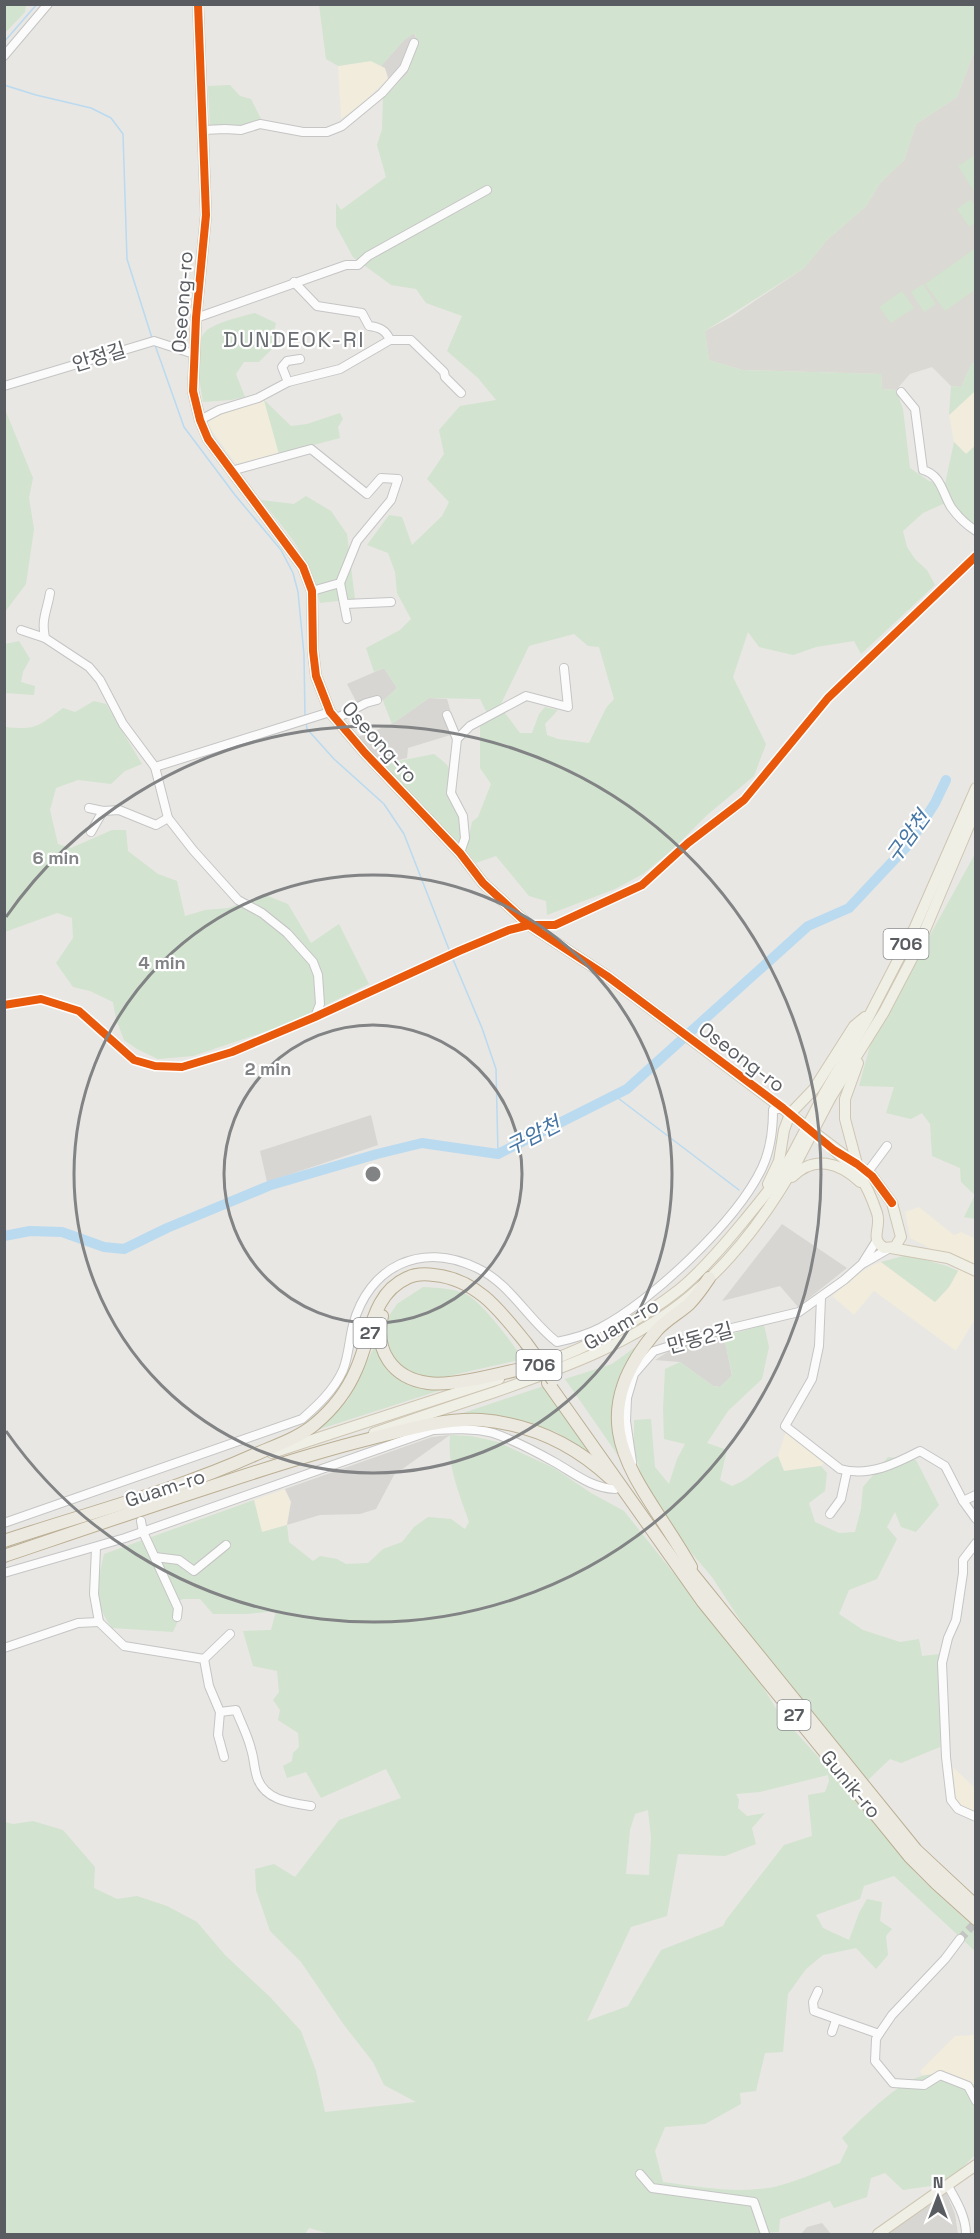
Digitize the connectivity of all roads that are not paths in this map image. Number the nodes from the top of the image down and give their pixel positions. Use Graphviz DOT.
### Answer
graph roads {
  1 [pos="48,4"];
  2 [pos="198,4"];
  3 [pos="414,43"];
  4 [pos="4,56"];
  5 [pos="204,130"];
  6 [pos="487,190"];
  7 [pos="294,282"];
  8 [pos="196,318"];
  9 [pos="390,340"];
  10 [pos="194,354"];
  11 [pos="300,359"];
  12 [pos="288,382"];
  13 [pos="4,386"];
  14 [pos="901,392"];
  15 [pos="461,393"];
  16 [pos="200,420"];
  17 [pos="231,471"];
  18 [pos="975,531"];
  19 [pos="975,556"];
  20 [pos="340,583"];
  21 [pos="312,591"];
  22 [pos="50,593"];
  23 [pos="392,602"];
  24 [pos="345,604"];
  25 [pos="347,619"];
  26 [pos="21,630"];
  27 [pos="45,638"];
  28 [pos="564,668"];
  29 [pos="377,700"];
  30 [pos="332,716"];
  31 [pos="447,716"];
  32 [pos="457,739"];
  33 [pos="155,766"];
  34 [pos="975,788"];
  35 [pos="89,808"];
  36 [pos="975,809"];
  37 [pos="103,811"];
  38 [pos="168,818"];
  39 [pos="91,832"];
  40 [pos="460,854"];
  41 [pos="529,925"];
  42 [pos="4,1005"];
  43 [pos="872,1012"];
  44 [pos="315,1017"];
  45 [pos="862,1047"];
  46 [pos="828,1096"];
  47 [pos="787,1111"];
  48 [pos="887,1146"];
  49 [pos="834,1150"];
  50 [pos="795,1156"];
  51 [pos="857,1164"];
  52 [pos="867,1173"];
  53 [pos="782,1187"];
  54 [pos="872,1201"];
  55 [pos="759,1203"];
  56 [pos="892,1203"];
  57 [pos="879,1222"];
  58 [pos="899,1232"];
  59 [pos="877,1240"];
  60 [pos="890,1248"];
  61 [pos="918,1253"];
  62 [pos="862,1264"];
  63 [pos="975,1271"];
  64 [pos="709,1278"];
  65 [pos="821,1298"];
  66 [pos="523,1345"];
  67 [pos="538,1365"];
  68 [pos="551,1382"];
  69 [pos="323,1450"];
  70 [pos="219,1471"];
  71 [pos="847,1471"];
  72 [pos="637,1476"];
  73 [pos="125,1479"];
  74 [pos="129,1490"];
  75 [pos="615,1490"];
  76 [pos="975,1495"];
  77 [pos="630,1496"];
  78 [pos="963,1501"];
  79 [pos="830,1514"];
  80 [pos="975,1519"];
  81 [pos="141,1521"];
  82 [pos="4,1523"];
  83 [pos="143,1532"];
  84 [pos="4,1541"];
  85 [pos="975,1543"];
  86 [pos="226,1545"];
  87 [pos="96,1548"];
  88 [pos="4,1556"];
  89 [pos="154,1557"];
  90 [pos="4,1573"];
  91 [pos="697,1579"];
  92 [pos="177,1617"];
  93 [pos="99,1622"];
  94 [pos="230,1634"];
  95 [pos="4,1648"];
  96 [pos="204,1659"];
  97 [pos="220,1713"];
  98 [pos="224,1757"];
  99 [pos="311,1806"];
  100 [pos="975,1817"];
  101 [pos="975,1906"];
  102 [pos="975,1919"];
  103 [pos="960,1939"];
  104 [pos="818,1991"];
  105 [pos="836,2019"];
  106 [pos="832,2032"];
  107 [pos="879,2034"];
  108 [pos="975,2101"];
  109 [pos="975,2165"];
  110 [pos="640,2174"];
  111 [pos="948,2186"];
  112 [pos="765,2235"];
  113 [pos="878,2235"];
  114 [pos="966,2235"];
  1 -- 4 [label="street"];
  2 -- 5 [label="main road, Oseong-ro"];
  3 -- 5 [label="street"];
  5 -- 8 [label="main road, Oseong-ro"];
  6 -- 7 [label="street"];
  7 -- 8 [label="street"];
  7 -- 9 [label="street"];
  8 -- 10 [label="main road, Oseong-ro"];
  9 -- 12 [label="street"];
  9 -- 15 [label="street"];
  10 -- 13 [label="street, 안정길"];
  10 -- 16 [label="main road, Oseong-ro"];
  11 -- 12 [label="street"];
  12 -- 16 [label="street"];
  14 -- 18 [label="street"];
  16 -- 17 [label="main road, Oseong-ro"];
  17 -- 20 [label="street"];
  17 -- 21 [label="main road, Oseong-ro"];
  19 -- 41 [label="street"];
  20 -- 21 [label="street"];
  20 -- 24 [label="street"];
  21 -- 30 [label="main road, Oseong-ro"];
  22 -- 27 [label="street"];
  23 -- 24 [label="street"];
  24 -- 25 [label="street"];
  26 -- 27 [label="street"];
  27 -- 33 [label="street"];
  28 -- 32 [label="street"];
  29 -- 30 [label="street"];
  30 -- 33 [label="street"];
  30 -- 40 [label="main road, Oseong-ro"];
  31 -- 32 [label="street"];
  32 -- 40 [label="street"];
  33 -- 38 [label="street"];
  34 -- 43 [label="main road, Guam-ro / 706"];
  35 -- 37 [label="street"];
  36 -- 45 [label="main road, Guam-ro / 706"];
  37 -- 38 [label="street"];
  37 -- 39 [label="street"];
  38 -- 44 [label="street"];
  40 -- 41 [label="main road, Oseong-ro"];
  41 -- 44 [label="street"];
  41 -- 47 [label="main road, Oseong-ro"];
  42 -- 44 [label="street"];
  43 -- 46 [label="main road, Guam-ro / 706"];
  43 -- 47 [label="main road"];
  45 -- 46 [label="main road, Guam-ro / 706"];
  45 -- 51 [label="main road"];
  46 -- 50 [label="main road, Guam-ro / 706, bridge"];
  47 -- 49 [label="main road, Oseong-ro"];
  47 -- 55 [label="main road"];
  47 -- 73 [label="street"];
  48 -- 52 [label="street"];
  49 -- 51 [label="main road, Oseong-ro"];
  49 -- 54 [label="main road"];
  50 -- 53 [label="main road, Guam-ro / 706"];
  50 -- 55 [label="main road, Guam-ro / 706"];
  51 -- 52 [label="main road, Oseong-ro"];
  52 -- 56 [label="main road, Oseong-ro"];
  53 -- 54 [label="main road"];
  53 -- 64 [label="main road, Guam-ro / 706"];
  54 -- 57 [label="main road"];
  55 -- 67 [label="main road, Guam-ro / 706"];
  56 -- 57 [label="main road"];
  56 -- 58 [label="main road"];
  57 -- 58 [label="main road"];
  57 -- 59 [label="main road"];
  58 -- 60 [label="main road"];
  58 -- 61 [label="main road"];
  59 -- 60 [label="main road"];
  59 -- 62 [label="street"];
  60 -- 61 [label="main road"];
  60 -- 62 [label="street"];
  61 -- 63 [label="main road"];
  62 -- 65 [label="street, 만동2길"];
  64 -- 69 [label="main road, Guam-ro / 706"];
  64 -- 91 [label="highway"];
  65 -- 71 [label="street"];
  65 -- 72 [label="street, 만동2길"];
  66 -- 67 [label="highway"];
  66 -- 68 [label="highway"];
  66 -- 70 [label="highway, 27"];
  67 -- 70 [label="main road, Guam-ro / 706"];
  68 -- 77 [label="highway"];
  68 -- 91 [label="highway, 27"];
  69 -- 77 [label="highway, 27"];
  69 -- 88 [label="highway, Guam-ro / 27"];
  70 -- 84 [label="highway, Guam-ro / 27"];
  71 -- 78 [label="street"];
  71 -- 79 [label="street"];
  73 -- 74 [label="street"];
  73 -- 82 [label="street"];
  75 -- 83 [label="street"];
  76 -- 78 [label="street"];
  77 -- 102 [label="highway, Gunik-ro / 27"];
  78 -- 80 [label="street"];
  81 -- 83 [label="street"];
  83 -- 87 [label="street"];
  83 -- 89 [label="street"];
  85 -- 100 [label="street"];
  86 -- 89 [label="street"];
  87 -- 90 [label="street"];
  87 -- 93 [label="street"];
  89 -- 92 [label="street"];
  91 -- 101 [label="highway, Gunik-ro / 27"];
  93 -- 95 [label="street"];
  93 -- 96 [label="street"];
  94 -- 96 [label="street"];
  96 -- 97 [label="street"];
  97 -- 98 [label="street"];
  97 -- 99 [label="street"];
  103 -- 107 [label="street"];
  104 -- 105 [label="street"];
  105 -- 106 [label="street"];
  105 -- 107 [label="street"];
  107 -- 108 [label="street"];
  109 -- 111 [label="main road"];
  110 -- 112 [label="street"];
  111 -- 113 [label="main road"];
  111 -- 114 [label="street"];
}
